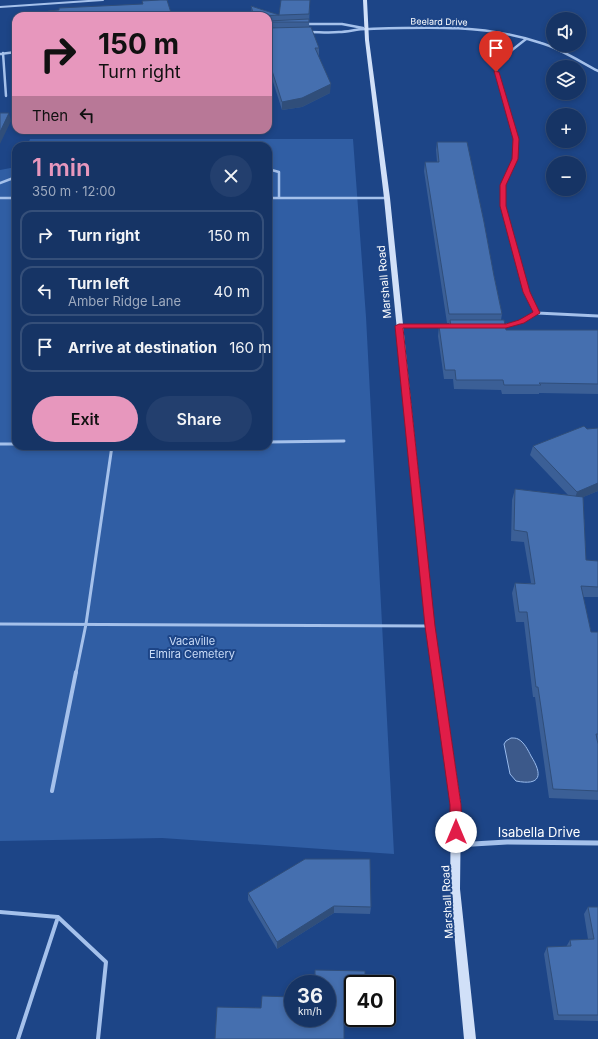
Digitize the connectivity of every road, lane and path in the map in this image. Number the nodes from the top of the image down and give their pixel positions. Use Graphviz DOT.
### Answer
graph roads {
  1 [pos="103,0"];
  2 [pos="365,0"];
  3 [pos="0,7"];
  4 [pos="301,24"];
  5 [pos="367,29"];
  6 [pos="308,32"];
  7 [pos="526,39"];
  8 [pos="12,53"];
  9 [pos="2,54"];
  10 [pos="598,71"];
  11 [pos="6,96"];
  12 [pos="272,170"];
  13 [pos="12,178"];
  14 [pos="0,183"];
  15 [pos="0,198"];
  16 [pos="12,198"];
  17 [pos="272,198"];
  18 [pos="279,198"];
  19 [pos="386,198"];
  20 [pos="537,313"];
  21 [pos="598,316"];
  22 [pos="399,326"];
  23 [pos="456,326"];
  24 [pos="499,326"];
  25 [pos="344,441"];
  26 [pos="272,442"];
  27 [pos="0,444"];
  28 [pos="12,444"];
  29 [pos="111,450"];
  30 [pos="0,624"];
  31 [pos="86,624"];
  32 [pos="430,626"];
  33 [pos="52,791"];
  34 [pos="598,843"];
  35 [pos="456,845"];
  36 [pos="0,912"];
  37 [pos="58,917"];
  38 [pos="18,1039"];
  39 [pos="98,1039"];
  40 [pos="470,1039"];
  1 -- 3 [label="lane"];
  2 -- 5 [label="street, Marshall Road"];
  4 -- 5 [label="street, Beelard Drive"];
  5 -- 6 [label="street, Beelard Drive"];
  5 -- 7 [label="street, Beelard Drive"];
  5 -- 19 [label="street, Marshall Road"];
  7 -- 10 [label="street, Beelard Drive"];
  7 -- 20 [label="street"];
  8 -- 9 [label="street"];
  9 -- 11 [label="street"];
  12 -- 18 [label="lane"];
  13 -- 14 [label="lane"];
  15 -- 16 [label="lane"];
  17 -- 18 [label="lane"];
  18 -- 19 [label="lane"];
  19 -- 22 [label="street, Marshall Road"];
  20 -- 21 [label="street"];
  20 -- 24 [label="lane"];
  22 -- 23 [label="lane"];
  22 -- 32 [label="street, Marshall Road"];
  25 -- 26 [label="lane"];
  27 -- 28 [label="lane"];
  29 -- 31 [label="lane"];
  30 -- 31 [label="lane"];
  31 -- 32 [label="lane"];
  31 -- 33 [label="lane"];
  32 -- 35 [label="street, Marshall Road"];
  34 -- 35 [label="street, Isabella Drive"];
  35 -- 40 [label="street, Marshall Road"];
  36 -- 37 [label="lane"];
  37 -- 38 [label="lane"];
  37 -- 39 [label="lane"];
}
